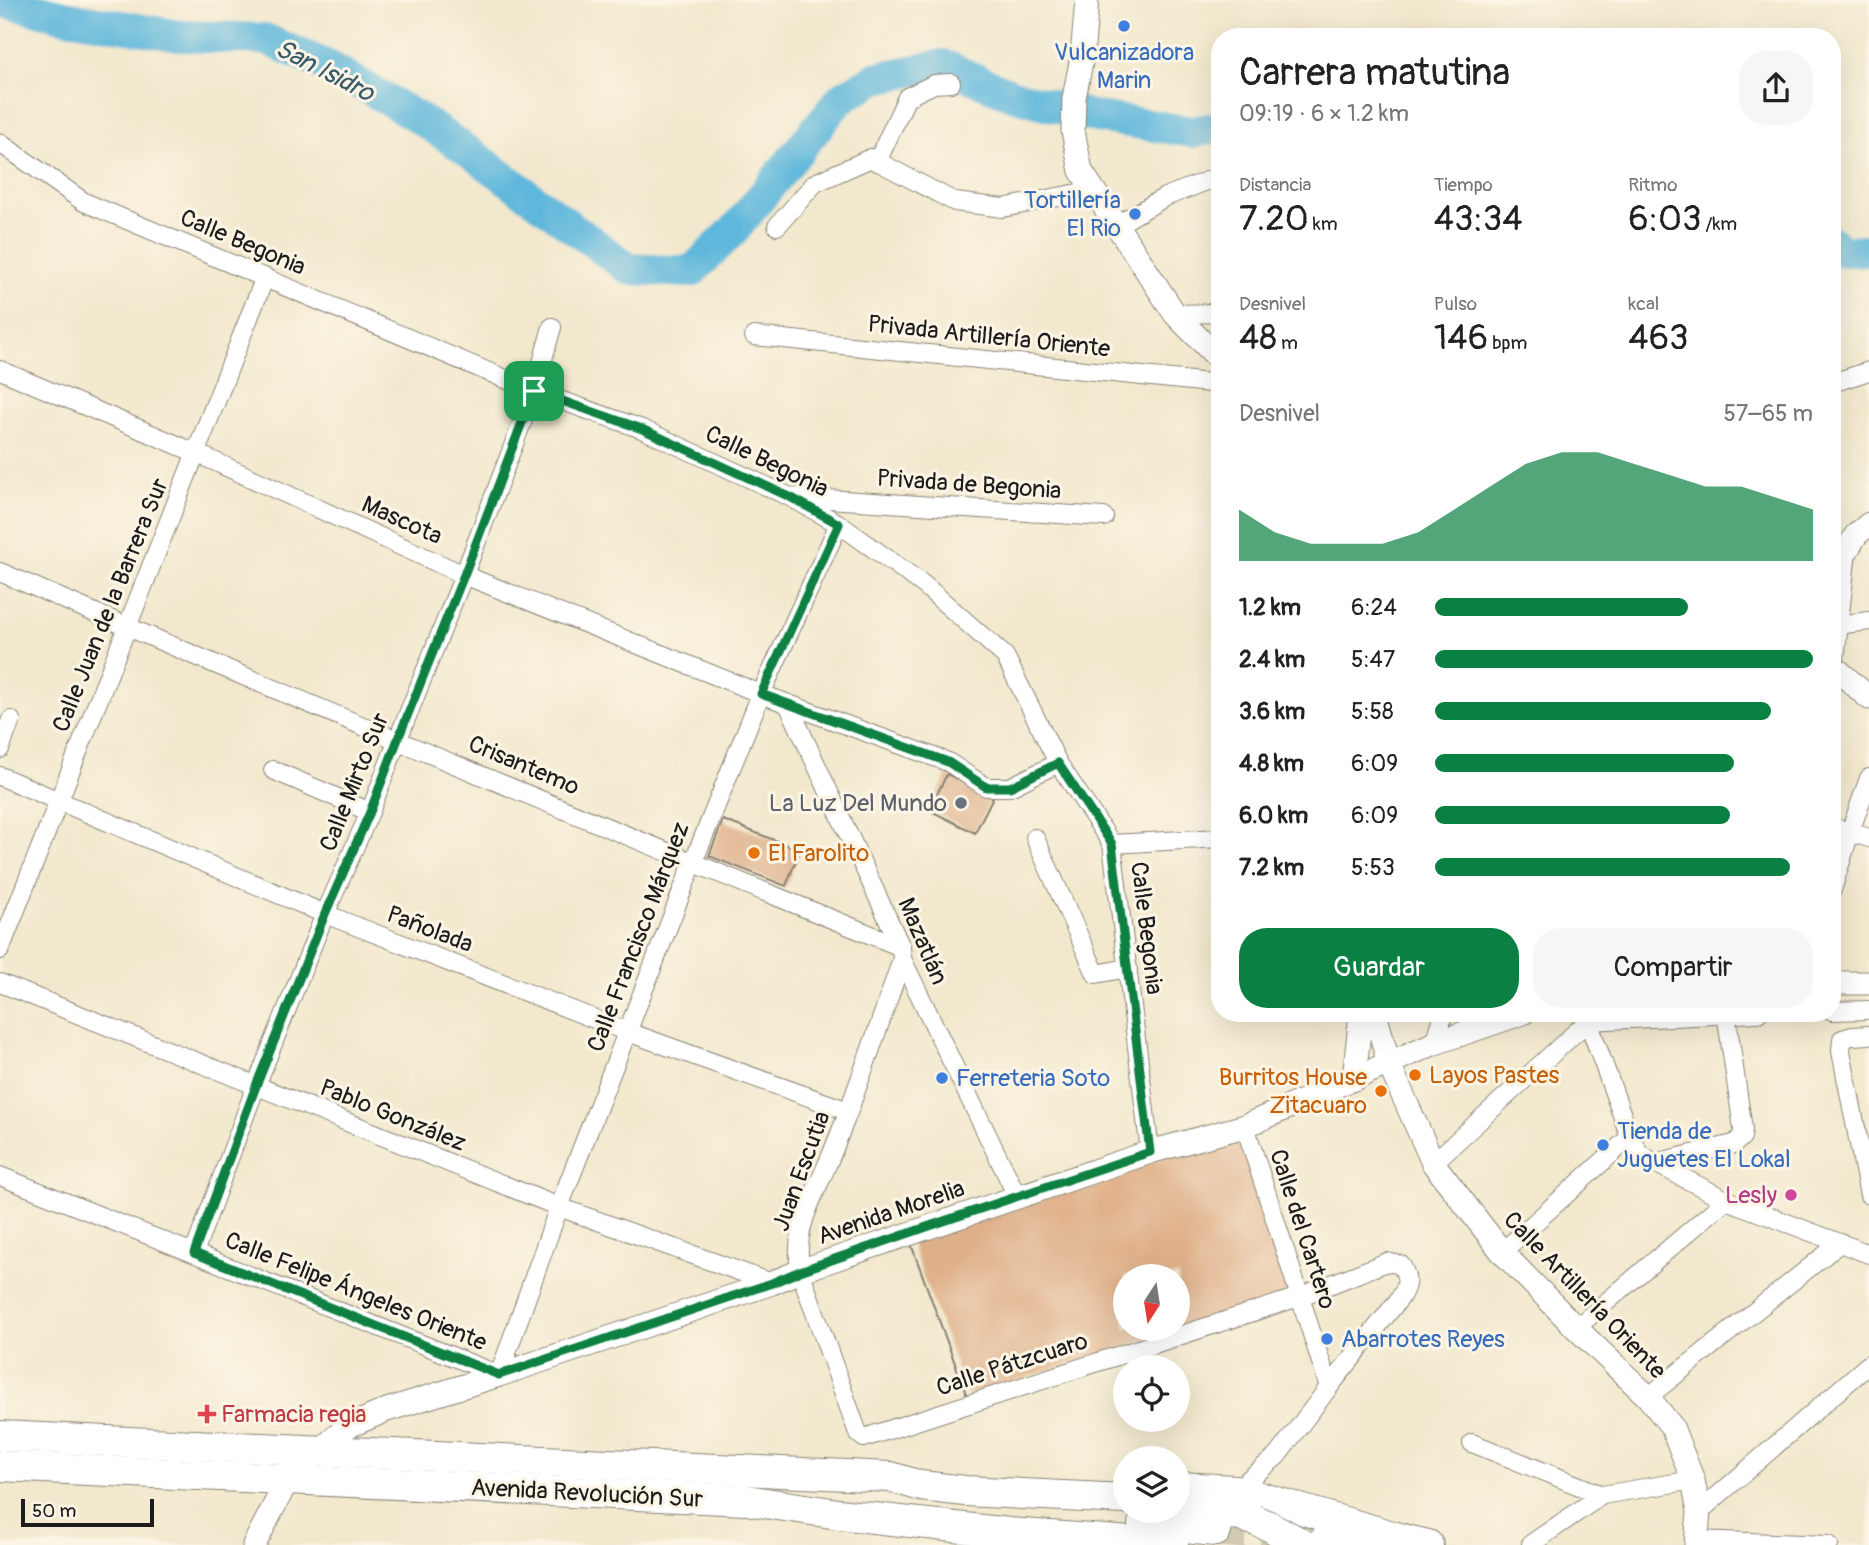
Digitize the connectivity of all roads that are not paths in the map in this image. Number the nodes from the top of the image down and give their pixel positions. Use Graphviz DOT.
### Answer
graph roads {
  1 [pos="1091,3"];
  2 [pos="951,83"];
  3 [pos="0,144"];
  4 [pos="877,162"];
  5 [pos="1211,179"];
  6 [pos="1087,181"];
  7 [pos="1118,225"];
  8 [pos="777,226"];
  9 [pos="264,277"];
  10 [pos="1211,313"];
  11 [pos="1175,314"];
  12 [pos="552,327"];
  13 [pos="754,336"];
  14 [pos="1211,351"];
  15 [pos="0,370"];
  16 [pos="1869,371"];
  17 [pos="1841,380"];
  18 [pos="1211,383"];
  19 [pos="534,391"];
  20 [pos="197,453"];
  21 [pos="790,497"];
  22 [pos="1104,517"];
  23 [pos="839,524"];
  24 [pos="1869,524"];
  25 [pos="0,572"];
  26 [pos="464,575"];
  27 [pos="1841,585"];
  28 [pos="1869,621"];
  29 [pos="1841,624"];
  30 [pos="128,627"];
  31 [pos="1841,672"];
  32 [pos="761,694"];
  33 [pos="1869,698"];
  34 [pos="788,704"];
  35 [pos="11,720"];
  36 [pos="398,739"];
  37 [pos="0,749"];
  38 [pos="1058,763"];
  39 [pos="273,770"];
  40 [pos="0,776"];
  41 [pos="1869,778"];
  42 [pos="58,801"];
  43 [pos="370,812"];
  44 [pos="1841,829"];
  45 [pos="1035,838"];
  46 [pos="1211,838"];
  47 [pos="1869,838"];
  48 [pos="1112,844"];
  49 [pos="693,863"];
  50 [pos="325,914"];
  51 [pos="0,950"];
  52 [pos="901,953"];
  53 [pos="1128,968"];
  54 [pos="0,983"];
  55 [pos="1841,983"];
  56 [pos="1869,984"];
  57 [pos="1869,1010"];
  58 [pos="1841,1011"];
  59 [pos="1360,1022"];
  60 [pos="1377,1022"];
  61 [pos="1441,1022"];
  62 [pos="1496,1022"];
  63 [pos="1580,1022"];
  64 [pos="1587,1022"];
  65 [pos="1727,1022"];
  66 [pos="628,1032"];
  67 [pos="1869,1035"];
  68 [pos="1434,1043"];
  69 [pos="1389,1064"];
  70 [pos="1354,1079"];
  71 [pos="256,1086"];
  72 [pos="848,1111"];
  73 [pos="1245,1126"];
  74 [pos="1630,1137"];
  75 [pos="1150,1152"];
  76 [pos="1433,1163"];
  77 [pos="1655,1163"];
  78 [pos="0,1176"];
  79 [pos="1869,1195"];
  80 [pos="1017,1196"];
  81 [pos="1726,1200"];
  82 [pos="559,1207"];
  83 [pos="1840,1243"];
  84 [pos="1502,1252"];
  85 [pos="194,1253"];
  86 [pos="1869,1254"];
  87 [pos="800,1271"];
  88 [pos="772,1283"];
  89 [pos="1299,1297"];
  90 [pos="1576,1328"];
  91 [pos="1869,1364"];
  92 [pos="499,1375"];
  93 [pos="1329,1387"];
  94 [pos="1648,1397"];
  95 [pos="0,1436"];
  96 [pos="864,1438"];
  97 [pos="1472,1443"];
  98 [pos="319,1452"];
  99 [pos="0,1466"];
  100 [pos="891,1477"];
  101 [pos="288,1479"];
  102 [pos="1693,1480"];
  103 [pos="1113,1482"];
  104 [pos="1190,1488"];
  105 [pos="1236,1490"];
  106 [pos="1601,1495"];
  107 [pos="1113,1498"];
  108 [pos="746,1500"];
  109 [pos="1190,1506"];
  110 [pos="1699,1512"];
  111 [pos="1216,1531"];
  112 [pos="1696,1542"];
  113 [pos="1314,1543"];
  114 [pos="1531,1544"];
  115 [pos="254,1545"];
  116 [pos="1173,1545"];
  117 [pos="1361,1545"];
  118 [pos="1428,1545"];
  119 [pos="1829,1545"];
  1 -- 6 [label="street"];
  2 -- 4 [label="street"];
  3 -- 9 [label="street, Calle Begonia"];
  4 -- 6 [label="street"];
  4 -- 8 [label="street"];
  5 -- 7 [label="street"];
  6 -- 7 [label="street"];
  7 -- 11 [label="street"];
  9 -- 19 [label="street, Calle Begonia"];
  9 -- 20 [label="street, Calle Juan de la Barrera Sur"];
  10 -- 11 [label="street"];
  11 -- 14 [label="street"];
  12 -- 19 [label="street, Calle Mirto Sur"];
  13 -- 18 [label="street, Privada Artillería Oriente"];
  15 -- 20 [label="street, Mascota"];
  16 -- 17 [label="street"];
  19 -- 21 [label="street, Calle Begonia"];
  19 -- 26 [label="street, Calle Mirto Sur"];
  20 -- 26 [label="street, Mascota"];
  20 -- 30 [label="street, Calle Juan de la Barrera Sur"];
  21 -- 22 [label="street, Privada de Begonia"];
  21 -- 23 [label="street, Calle Begonia"];
  23 -- 32 [label="street, Calle Francisco Márquez"];
  23 -- 38 [label="street, Calle Begonia"];
  24 -- 27 [label="street"];
  25 -- 30 [label="street, Crisantemo"];
  26 -- 32 [label="street, Mascota"];
  26 -- 36 [label="street, Calle Mirto Sur"];
  28 -- 29 [label="street"];
  30 -- 36 [label="street, Crisantemo"];
  30 -- 42 [label="street, Calle Juan de la Barrera Sur"];
  31 -- 33 [label="street"];
  32 -- 34 [label="street, Mascota"];
  32 -- 49 [label="street, Calle Francisco Márquez"];
  34 -- 38 [label="street, Mascota"];
  34 -- 52 [label="street, Mazatlán"];
  35 -- 37 [label="street"];
  36 -- 43 [label="street, Calle Mirto Sur"];
  36 -- 49 [label="street, Crisantemo"];
  38 -- 48 [label="street, Calle Begonia"];
  39 -- 43 [label="street"];
  40 -- 42 [label="street, Pañolada"];
  41 -- 44 [label="street"];
  42 -- 50 [label="street, Pañolada"];
  42 -- 51 [label="street, Calle Juan de la Barrera Sur"];
  43 -- 50 [label="street, Calle Mirto Sur"];
  44 -- 47 [label="street"];
  45 -- 53 [label="street"];
  46 -- 48 [label="street"];
  48 -- 53 [label="street, Calle Begonia"];
  49 -- 52 [label="street, Crisantemo"];
  49 -- 66 [label="street, Calle Francisco Márquez"];
  50 -- 66 [label="street, Pañolada"];
  50 -- 71 [label="street, Calle Mirto Sur"];
  52 -- 72 [label="street, Juan Escutia"];
  52 -- 80 [label="street, Mazatlán"];
  53 -- 75 [label="street, Calle Begonia"];
  54 -- 71 [label="street, Pablo González"];
  55 -- 56 [label="street"];
  57 -- 58 [label="street"];
  59 -- 70 [label="street"];
  60 -- 69 [label="street, Calle Artillería Oriente"];
  61 -- 68 [label="street"];
  62 -- 68 [label="street, Avenida Morelia"];
  63 -- 76 [label="street"];
  64 -- 74 [label="street"];
  65 -- 77 [label="street"];
  66 -- 72 [label="street, Pañolada"];
  66 -- 82 [label="street, Calle Francisco Márquez"];
  67 -- 79 [label="street"];
  68 -- 69 [label="street, Avenida Morelia"];
  69 -- 70 [label="street, Avenida Morelia"];
  69 -- 76 [label="street, Calle Artillería Oriente"];
  70 -- 73 [label="street, Avenida Morelia"];
  71 -- 82 [label="street, Pablo González"];
  71 -- 85 [label="street, Calle Mirto Sur"];
  72 -- 87 [label="street, Juan Escutia"];
  73 -- 75 [label="street, Avenida Morelia"];
  73 -- 89 [label="street, Calle del Cartero"];
  74 -- 77 [label="street"];
  74 -- 84 [label="street"];
  75 -- 80 [label="street, Avenida Morelia"];
  76 -- 84 [label="street, Calle Artillería Oriente"];
  77 -- 81 [label="street"];
  78 -- 85 [label="street, Calle Felipe Ángeles Oriente"];
  80 -- 87 [label="street, Avenida Morelia"];
  81 -- 83 [label="street"];
  81 -- 90 [label="street"];
  82 -- 88 [label="street, Pablo González"];
  82 -- 92 [label="street, Calle Francisco Márquez"];
  83 -- 86 [label="street"];
  83 -- 94 [label="street"];
  84 -- 90 [label="street, Calle Artillería Oriente"];
  85 -- 92 [label="street, Calle Felipe Ángeles Oriente"];
  87 -- 88 [label="street, Avenida Morelia"];
  87 -- 96 [label="street, Juan Escutia"];
  88 -- 92 [label="street, Avenida Morelia"];
  89 -- 93 [label="street, Calle del Cartero"];
  89 -- 93 [label="street, Calle Pátzcuaro"];
  89 -- 96 [label="street, Calle Pátzcuaro"];
  90 -- 94 [label="street, Calle Artillería Oriente"];
  91 -- 110 [label="street"];
  92 -- 98 [label="street, Avenida Morelia"];
  93 -- 105 [label="street"];
  94 -- 102 [label="street, Calle Artillería Oriente"];
  95 -- 98 [label="main road, Avenida Revolución Sur"];
  97 -- 106 [label="street"];
  98 -- 100 [label="main road, Avenida Revolución Sur"];
  98 -- 101 [label="street, Avenida Morelia"];
  99 -- 101 [label="main road, Avenida Revolución Sur"];
  100 -- 103 [label="main road"];
  100 -- 107 [label="main road, Avenida Revolución Sur"];
  101 -- 108 [label="main road, Avenida Revolución Sur"];
  101 -- 115 [label="street"];
  102 -- 106 [label="street"];
  102 -- 110 [label="street, Calle Artillería Oriente"];
  104 -- 105 [label="main road"];
  105 -- 118 [label="main road"];
  106 -- 114 [label="street"];
  108 -- 111 [label="main road"];
  108 -- 116 [label="main road, Avenida Revolución Sur"];
  109 -- 113 [label="main road, bridge"];
  110 -- 112 [label="street, Calle Artillería Oriente"];
  112 -- 119 [label="street"];
  113 -- 117 [label="main road"];
}
